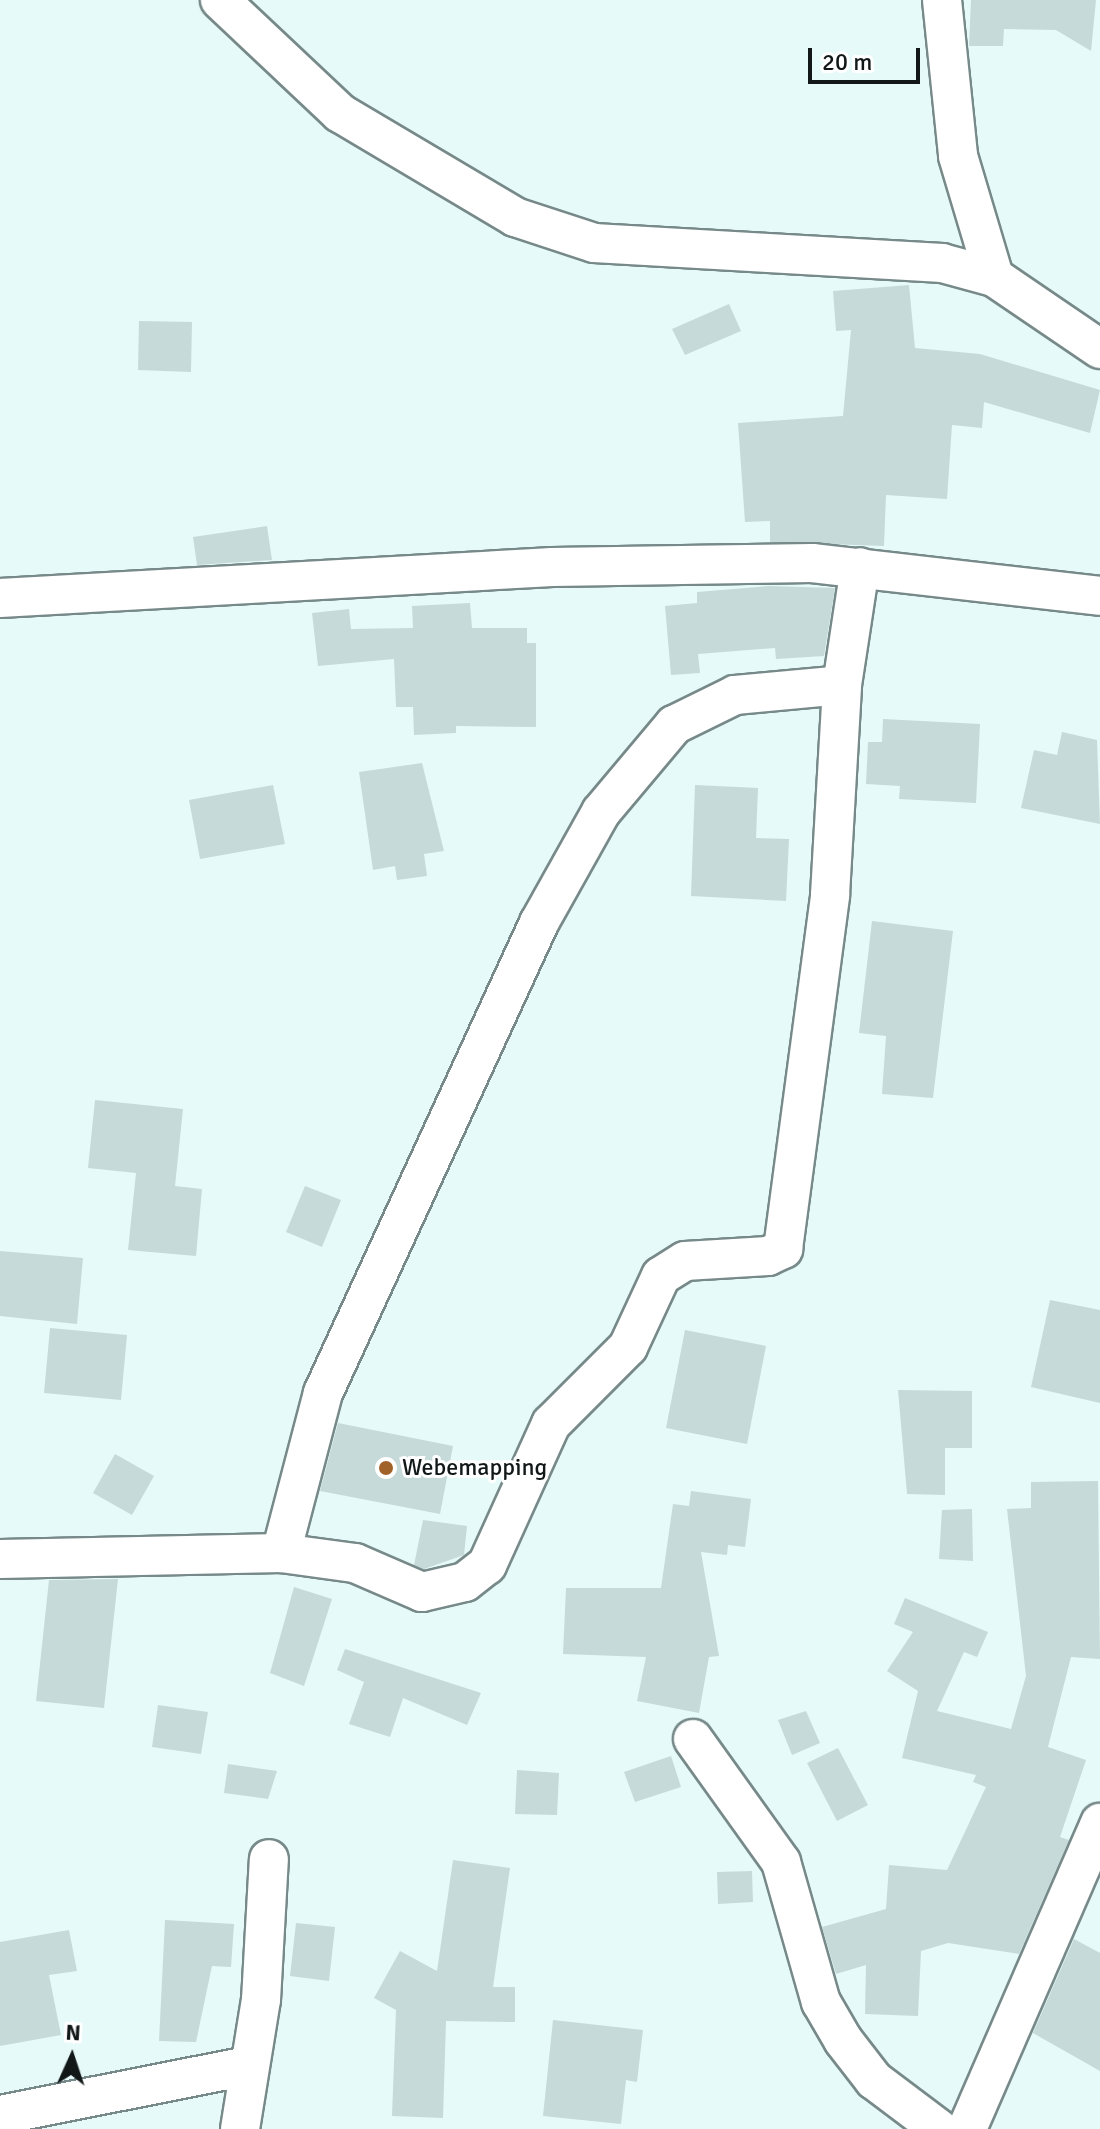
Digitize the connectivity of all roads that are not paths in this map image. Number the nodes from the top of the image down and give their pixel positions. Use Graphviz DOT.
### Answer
graph roads {
  1 [pos="220,0"];
  2 [pos="942,0"];
  3 [pos="994,277"];
  4 [pos="1100,349"];
  5 [pos="860,567"];
  6 [pos="1100,596"];
  7 [pos="0,598"];
  8 [pos="842,685"];
  9 [pos="281,1553"];
  10 [pos="0,1559"];
  11 [pos="693,1739"];
  12 [pos="1100,1823"];
  13 [pos="269,1859"];
  14 [pos="248,2066"];
  15 [pos="0,2115"];
  16 [pos="240,2129"];
  17 [pos="939,2129"];
  18 [pos="967,2129"];
  1 -- 3 [label="street"];
  2 -- 3 [label="street"];
  3 -- 4 [label="street"];
  5 -- 6 [label="street"];
  5 -- 7 [label="street"];
  5 -- 8 [label="street"];
  8 -- 9 [label="street"];
  8 -- 9 [label="street"];
  9 -- 10 [label="street"];
  11 -- 17 [label="street"];
  12 -- 18 [label="street"];
  13 -- 14 [label="street"];
  14 -- 15 [label="street"];
  14 -- 16 [label="street"];
}
